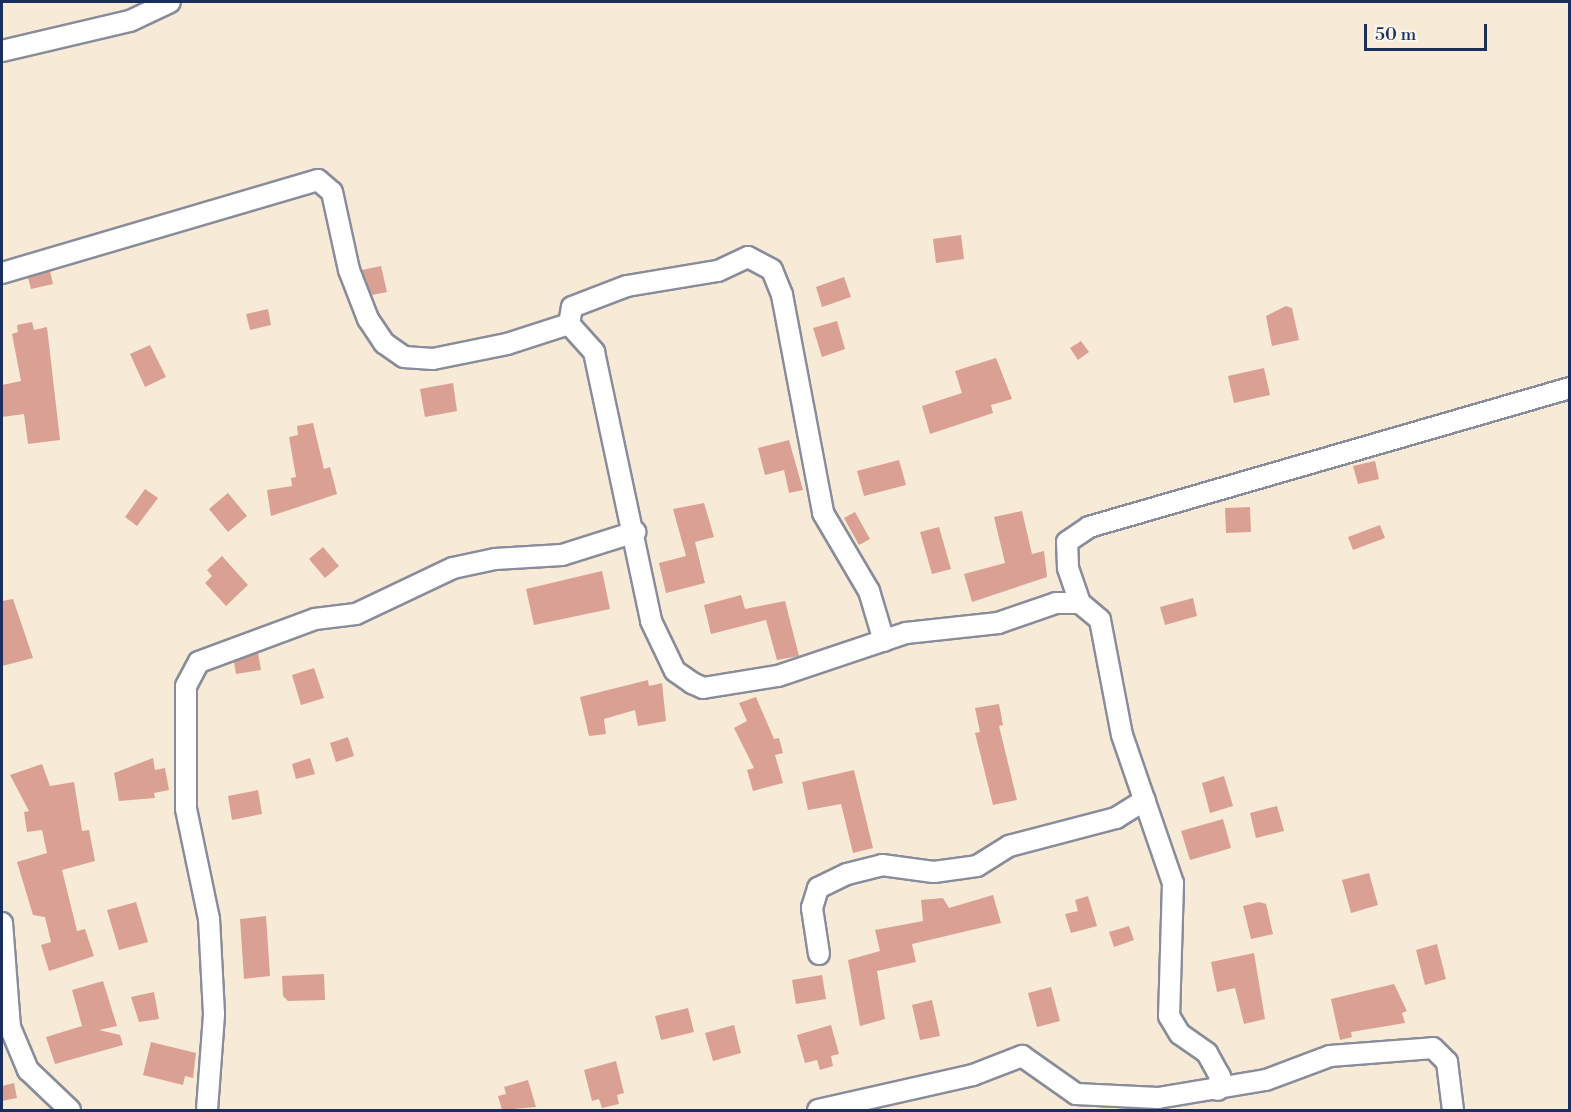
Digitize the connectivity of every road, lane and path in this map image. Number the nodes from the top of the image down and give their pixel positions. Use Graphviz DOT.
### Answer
graph roads {
  1 [pos="170,2"];
  2 [pos="2,51"];
  3 [pos="2,273"];
  4 [pos="569,324"];
  5 [pos="1569,388"];
  6 [pos="635,532"];
  7 [pos="1080,603"];
  8 [pos="884,641"];
  9 [pos="1145,800"];
  10 [pos="2,922"];
  11 [pos="819,954"];
  12 [pos="1218,1090"];
  13 [pos="70,1110"];
  14 [pos="207,1110"];
  15 [pos="818,1110"];
  16 [pos="1453,1110"];
  1 -- 2 [label="street"];
  3 -- 4 [label="street"];
  4 -- 6 [label="street"];
  4 -- 8 [label="street"];
  5 -- 7 [label="street"];
  6 -- 8 [label="street"];
  6 -- 14 [label="street"];
  7 -- 8 [label="street"];
  7 -- 9 [label="street"];
  9 -- 11 [label="street"];
  9 -- 12 [label="street"];
  10 -- 13 [label="street"];
  12 -- 15 [label="street"];
  12 -- 16 [label="street"];
}
